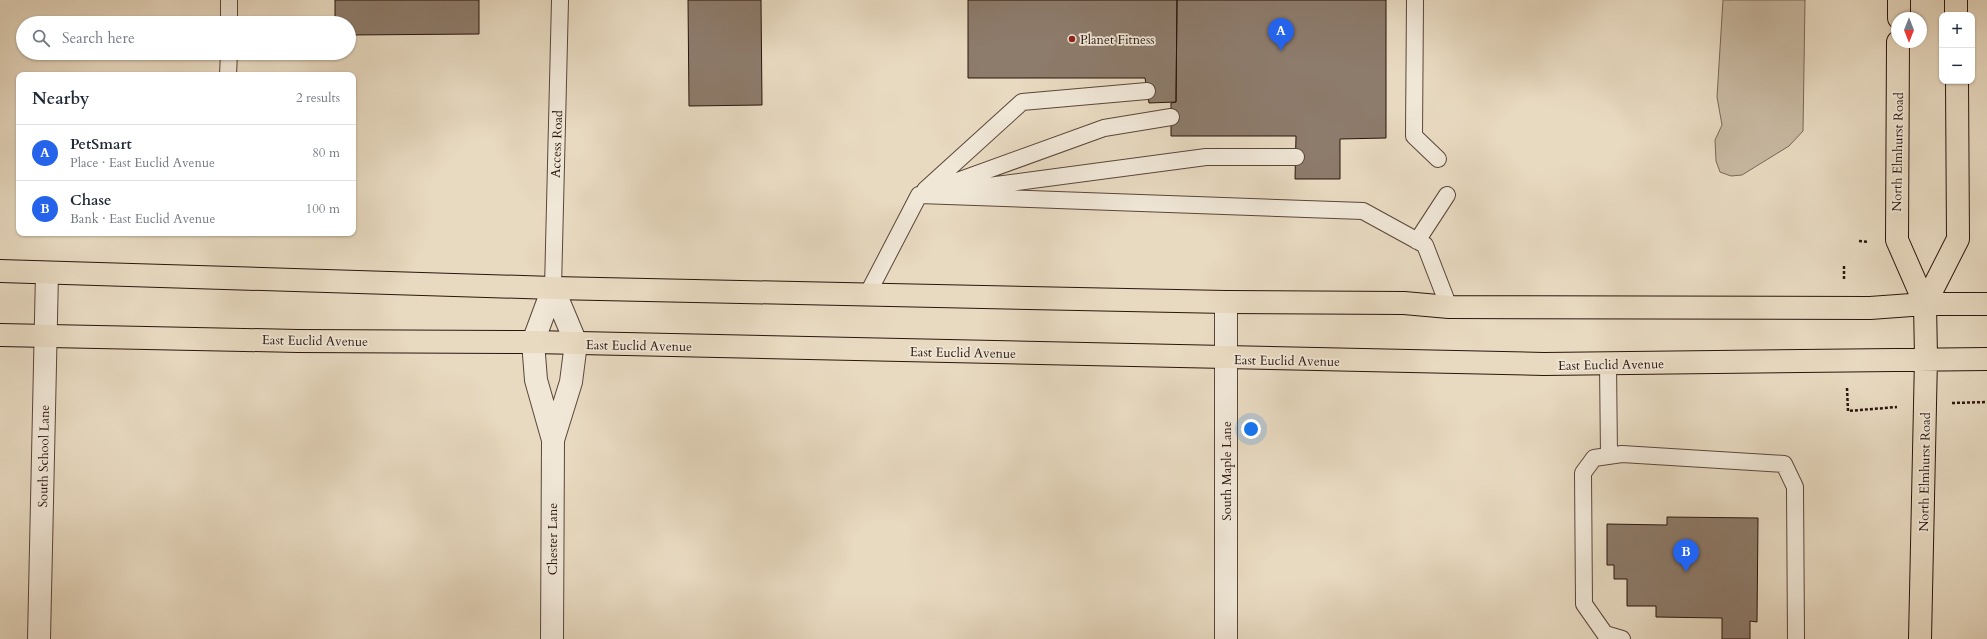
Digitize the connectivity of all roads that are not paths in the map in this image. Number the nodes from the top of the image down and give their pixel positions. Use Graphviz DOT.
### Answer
graph roads {
  1 [pos="229,0"];
  2 [pos="560,0"];
  3 [pos="1415,0"];
  4 [pos="1899,0"];
  5 [pos="1956,0"];
  6 [pos="1898,12"];
  7 [pos="1956,12"];
  8 [pos="229,16"];
  9 [pos="1898,48"];
  10 [pos="228,60"];
  11 [pos="228,72"];
  12 [pos="1957,84"];
  13 [pos="1147,91"];
  14 [pos="1171,117"];
  15 [pos="1296,157"];
  16 [pos="1438,159"];
  17 [pos="919,195"];
  18 [pos="1447,195"];
  19 [pos="1417,241"];
  20 [pos="0,271"];
  21 [pos="47,273"];
  22 [pos="553,288"];
  23 [pos="867,295"];
  24 [pos="1226,302"];
  25 [pos="1925,304"];
  26 [pos="1987,304"];
  27 [pos="1449,307"];
  28 [pos="0,335"];
  29 [pos="46,336"];
  30 [pos="533,342"];
  31 [pos="576,343"];
  32 [pos="1926,358"];
  33 [pos="1226,359"];
  34 [pos="1987,359"];
  35 [pos="1608,364"];
  36 [pos="553,440"];
  37 [pos="1609,456"];
  38 [pos="39,639"];
  39 [pos="552,639"];
  40 [pos="1226,639"];
  41 [pos="1622,639"];
  42 [pos="1796,639"];
  43 [pos="1920,639"];
  1 -- 8 [label="lane"];
  2 -- 22 [label="lane, Access Road"];
  3 -- 16 [label="lane"];
  4 -- 6 [label="main road"];
  5 -- 7 [label="main road"];
  9 -- 25 [label="main road, North Elmhurst Road"];
  10 -- 11 [label="lane"];
  12 -- 25 [label="main road, North Elmhurst Road"];
  13 -- 17 [label="lane"];
  14 -- 17 [label="lane"];
  15 -- 17 [label="lane"];
  17 -- 19 [label="lane"];
  17 -- 23 [label="lane"];
  18 -- 19 [label="lane"];
  19 -- 27 [label="lane"];
  20 -- 21 [label="main road"];
  21 -- 22 [label="main road"];
  21 -- 29 [label="street, South School Lane"];
  22 -- 23 [label="main road"];
  22 -- 30 [label="street, Chester Lane"];
  22 -- 31 [label="street, Chester Lane"];
  23 -- 24 [label="main road"];
  24 -- 27 [label="main road"];
  24 -- 33 [label="street, South Maple Lane"];
  25 -- 26 [label="main road"];
  25 -- 27 [label="main road"];
  25 -- 32 [label="main road, North Elmhurst Road"];
  28 -- 29 [label="main road, East Euclid Avenue"];
  29 -- 30 [label="main road, East Euclid Avenue"];
  29 -- 38 [label="street, South School Lane"];
  30 -- 31 [label="main road, East Euclid Avenue"];
  30 -- 36 [label="street, Chester Lane"];
  31 -- 33 [label="main road, East Euclid Avenue"];
  31 -- 36 [label="street, Chester Lane"];
  32 -- 34 [label="main road, East Euclid Avenue"];
  32 -- 35 [label="main road, East Euclid Avenue"];
  32 -- 43 [label="main road, North Elmhurst Road"];
  33 -- 35 [label="main road, East Euclid Avenue"];
  33 -- 40 [label="street, South Maple Lane"];
  35 -- 37 [label="lane"];
  36 -- 39 [label="street, Chester Lane"];
  37 -- 41 [label="lane"];
  37 -- 42 [label="lane"];
}
